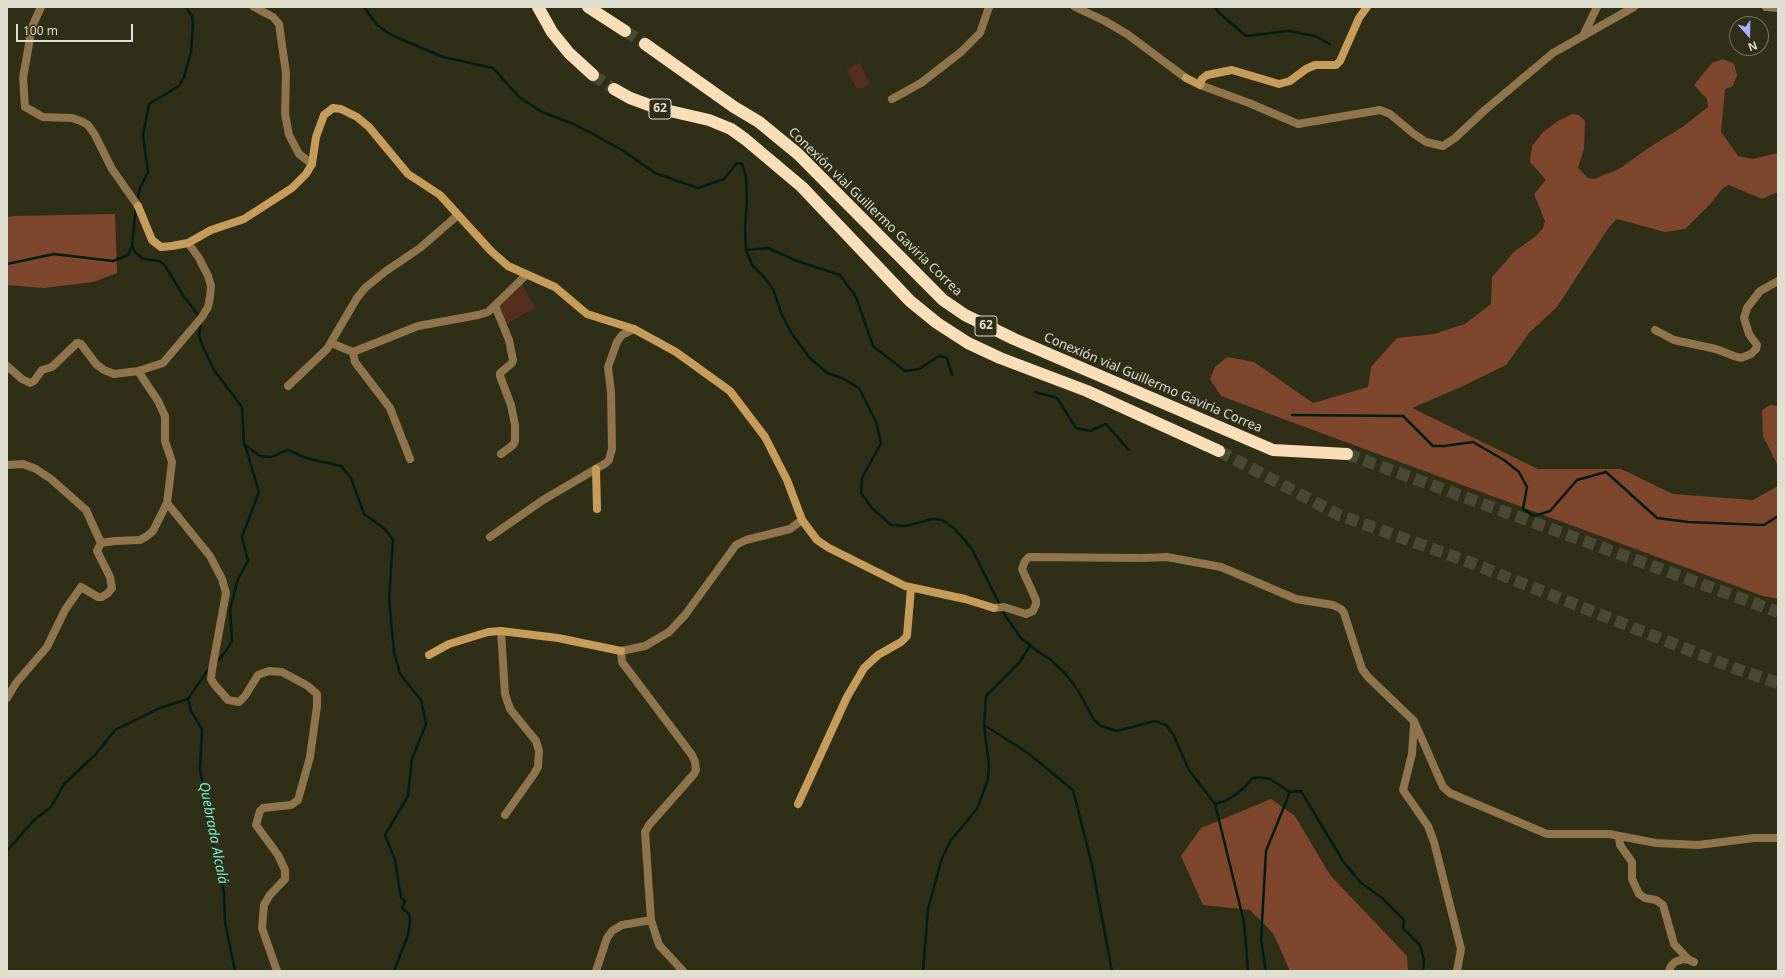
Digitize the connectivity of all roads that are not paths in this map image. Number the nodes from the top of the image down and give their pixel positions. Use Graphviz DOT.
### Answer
graph roads {
  1 [pos="41,7"];
  2 [pos="254,7"];
  3 [pos="538,7"];
  4 [pos="588,7"];
  5 [pos="989,7"];
  6 [pos="1075,7"];
  7 [pos="1367,7"];
  8 [pos="1597,7"];
  9 [pos="1634,7"];
  10 [pos="1766,7"];
  11 [pos="1778,8"];
  12 [pos="625,31"];
  13 [pos="1583,36"];
  14 [pos="645,44"];
  15 [pos="593,75"];
  16 [pos="1200,85"];
  17 [pos="614,89"];
  18 [pos="892,98"];
  19 [pos="312,164"];
  20 [pos="458,215"];
  21 [pos="188,242"];
  22 [pos="526,275"];
  23 [pos="1778,281"];
  24 [pos="495,306"];
  25 [pos="634,329"];
  26 [pos="1655,330"];
  27 [pos="331,343"];
  28 [pos="354,352"];
  29 [pos="7,366"];
  30 [pos="138,371"];
  31 [pos="288,386"];
  32 [pos="1219,451"];
  33 [pos="501,454"];
  34 [pos="1347,454"];
  35 [pos="410,459"];
  36 [pos="7,465"];
  37 [pos="596,469"];
  38 [pos="167,503"];
  39 [pos="597,509"];
  40 [pos="802,520"];
  41 [pos="490,537"];
  42 [pos="101,543"];
  43 [pos="911,588"];
  44 [pos="500,631"];
  45 [pos="621,650"];
  46 [pos="429,656"];
  47 [pos="7,698"];
  48 [pos="1414,721"];
  49 [pos="798,804"];
  50 [pos="505,815"];
  51 [pos="1619,836"];
  52 [pos="1778,838"];
  53 [pos="651,920"];
  54 [pos="277,971"];
  55 [pos="596,971"];
  56 [pos="683,971"];
  57 [pos="1457,971"];
  58 [pos="1669,971"];
  1 -- 21 [label="street"];
  2 -- 19 [label="street"];
  3 -- 15 [label="highway"];
  4 -- 12 [label="highway"];
  5 -- 18 [label="street"];
  6 -- 16 [label="street"];
  7 -- 16 [label="street"];
  8 -- 13 [label="street"];
  9 -- 13 [label="street"];
  10 -- 11 [label="street"];
  13 -- 16 [label="street"];
  14 -- 34 [label="highway, Conexión vial Guillermo Gaviria Correa / 62"];
  17 -- 32 [label="highway, 62"];
  19 -- 20 [label="street"];
  19 -- 21 [label="street"];
  20 -- 22 [label="street"];
  20 -- 27 [label="street"];
  21 -- 30 [label="street"];
  22 -- 24 [label="street"];
  22 -- 25 [label="street"];
  23 -- 26 [label="street"];
  24 -- 28 [label="street"];
  24 -- 33 [label="street"];
  25 -- 37 [label="street"];
  25 -- 40 [label="street"];
  27 -- 28 [label="street"];
  27 -- 31 [label="street"];
  28 -- 35 [label="street"];
  29 -- 30 [label="street"];
  30 -- 38 [label="street"];
  36 -- 42 [label="street"];
  37 -- 39 [label="street"];
  37 -- 41 [label="street"];
  38 -- 42 [label="street"];
  38 -- 54 [label="street"];
  40 -- 43 [label="street"];
  40 -- 45 [label="street"];
  42 -- 47 [label="street"];
  43 -- 48 [label="street"];
  43 -- 49 [label="street"];
  44 -- 45 [label="street"];
  44 -- 46 [label="street"];
  44 -- 50 [label="street"];
  45 -- 53 [label="street"];
  48 -- 51 [label="street"];
  48 -- 57 [label="street"];
  51 -- 52 [label="street"];
  51 -- 58 [label="street"];
  53 -- 55 [label="street"];
  53 -- 56 [label="street"];
}
